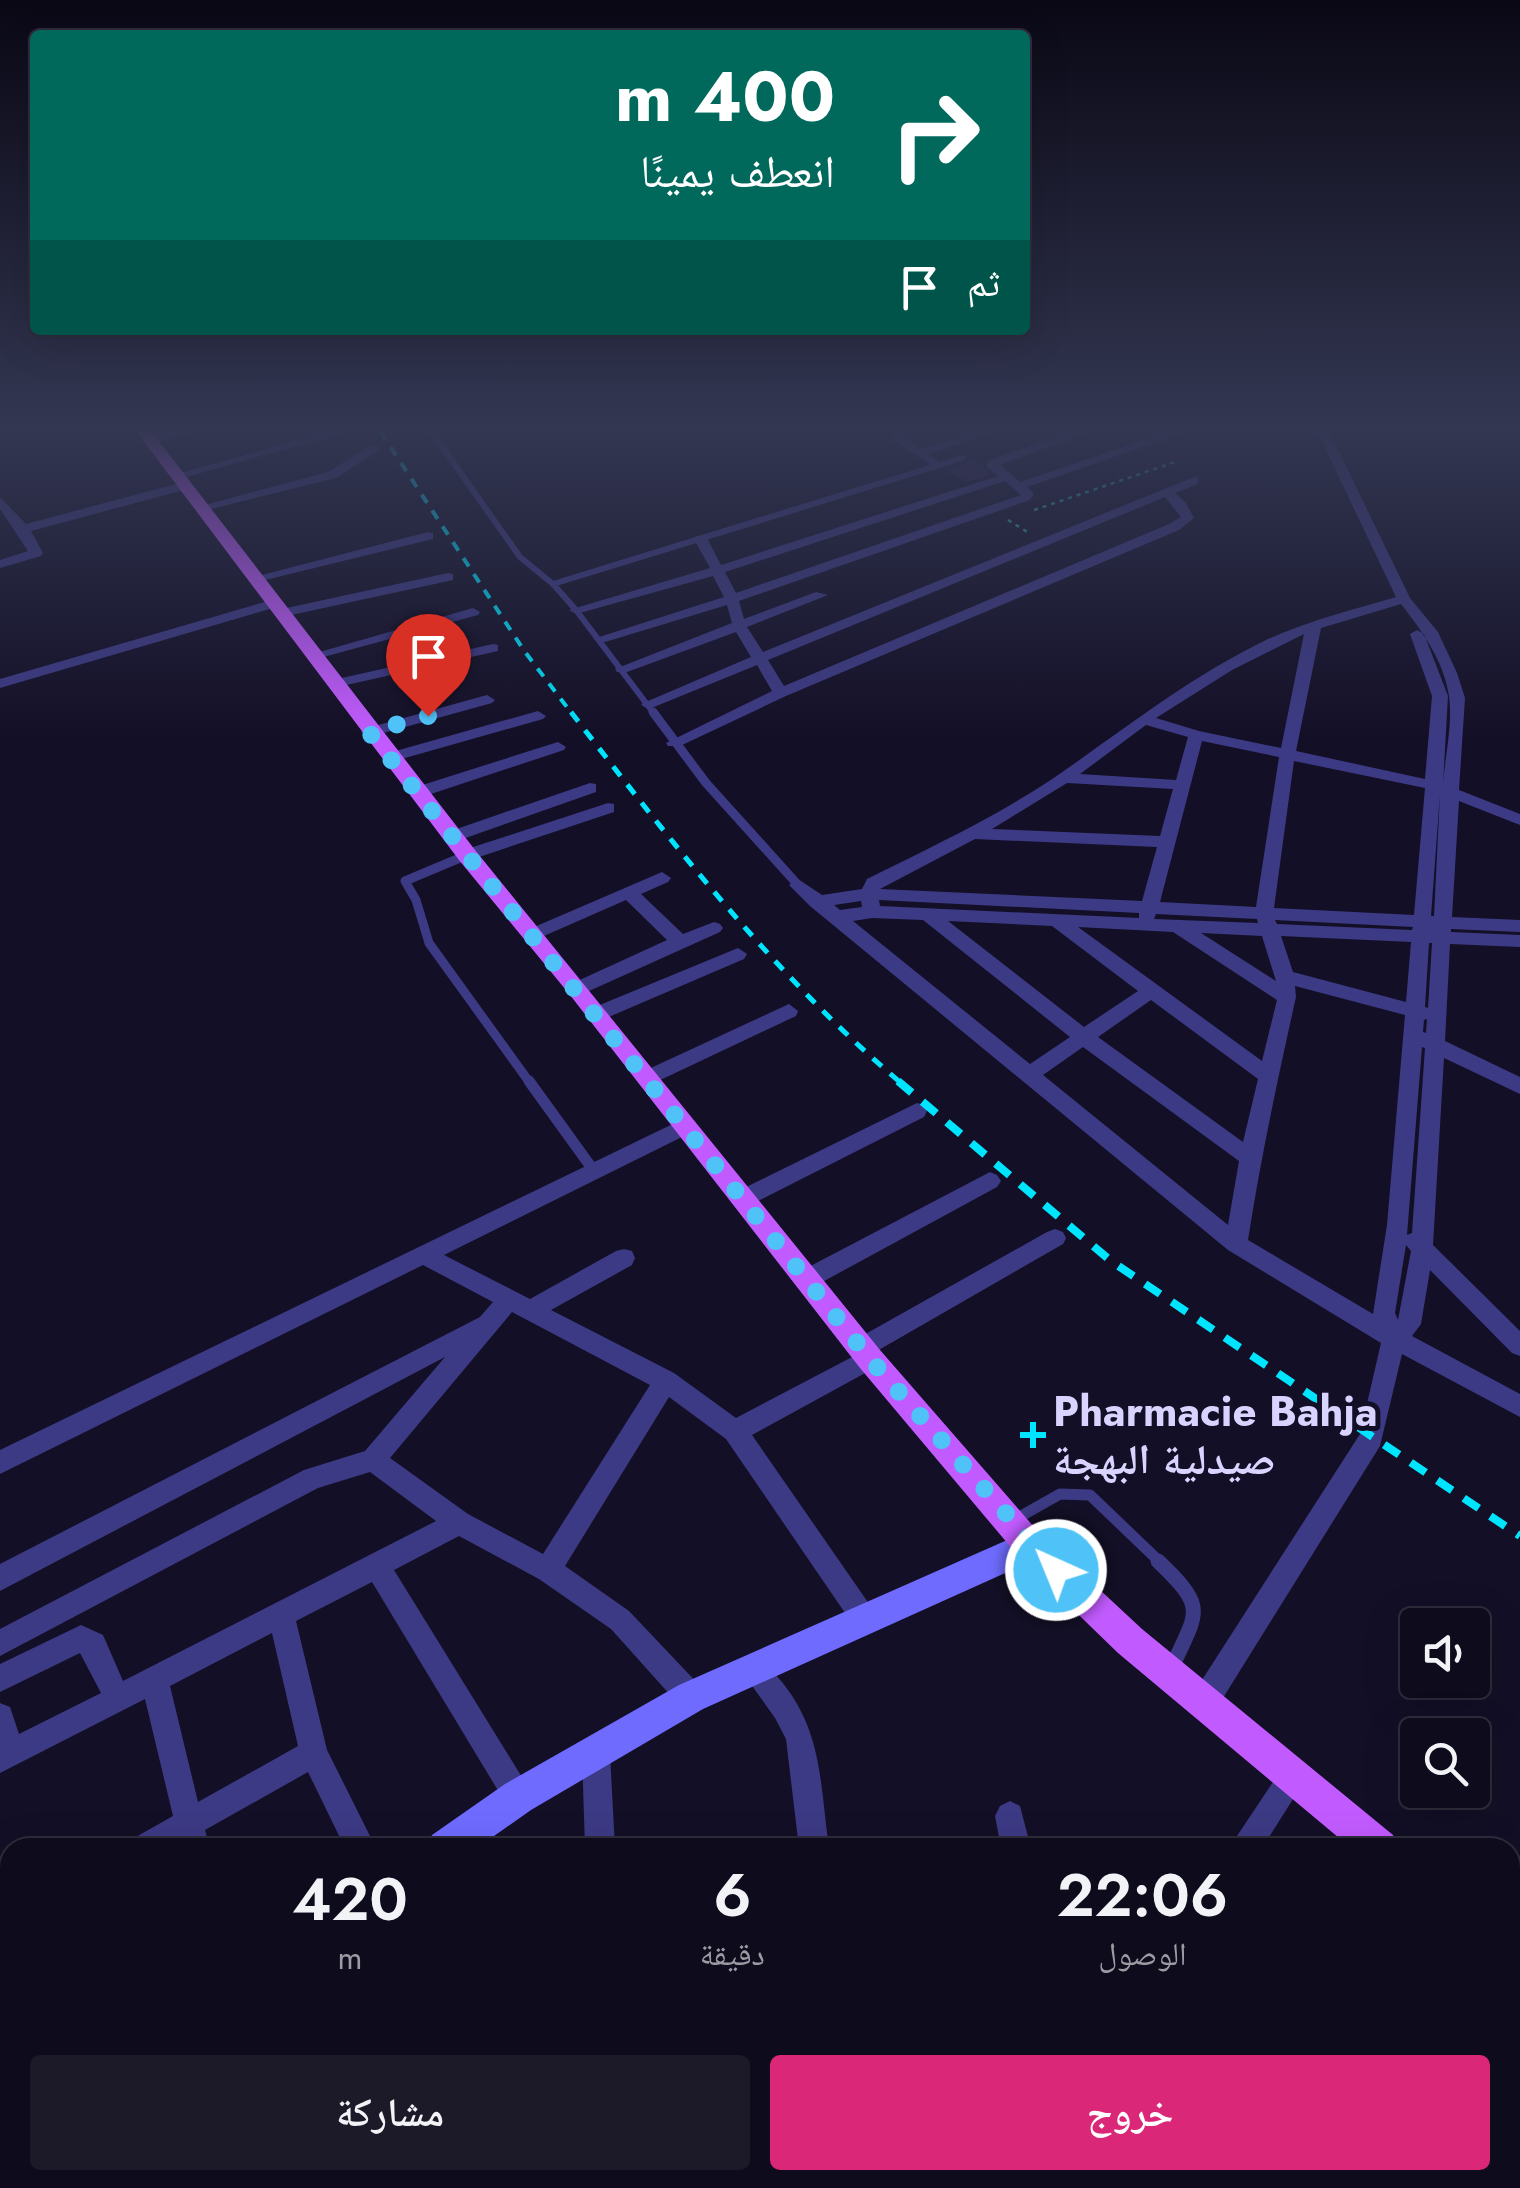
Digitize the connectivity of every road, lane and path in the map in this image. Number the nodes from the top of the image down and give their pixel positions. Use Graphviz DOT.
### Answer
graph roads {
  1 [pos="25,533"];
  2 [pos="222,533"];
  3 [pos="503,533"];
  4 [pos="721,533"];
  5 [pos="833,533"];
  6 [pos="920,533"];
  7 [pos="1029,533"];
  8 [pos="1061,533"];
  9 [pos="1157,533"];
  10 [pos="1372,533"];
  11 [pos="428,536"];
  12 [pos="702,539"];
  13 [pos="1041,541"];
  14 [pos="0,564"];
  15 [pos="719,570"];
  16 [pos="448,577"];
  17 [pos="256,578"];
  18 [pos="553,584"];
  19 [pos="821,595"];
  20 [pos="732,599"];
  21 [pos="1409,605"];
  22 [pos="278,608"];
  23 [pos="576,610"];
  24 [pos="473,612"];
  25 [pos="739,625"];
  26 [pos="1316,625"];
  27 [pos="600,639"];
  28 [pos="493,648"];
  29 [pos="316,655"];
  30 [pos="757,659"];
  31 [pos="622,669"];
  32 [pos="0,684"];
  33 [pos="333,684"];
  34 [pos="781,694"];
  35 [pos="487,700"];
  36 [pos="649,704"];
  37 [pos="538,716"];
  38 [pos="1144,719"];
  39 [pos="369,732"];
  40 [pos="1196,735"];
  41 [pos="674,743"];
  42 [pos="558,747"];
  43 [pos="1286,755"];
  44 [pos="391,757"];
  45 [pos="1064,778"];
  46 [pos="1182,785"];
  47 [pos="1432,785"];
  48 [pos="590,788"];
  49 [pos="419,792"];
  50 [pos="1451,793"];
  51 [pos="608,808"];
  52 [pos="1520,820"];
  53 [pos="972,834"];
  54 [pos="1168,842"];
  55 [pos="460,846"];
  56 [pos="662,878"];
  57 [pos="798,885"];
  58 [pos="630,893"];
  59 [pos="908,897"];
  60 [pos="816,902"];
  61 [pos="870,903"];
  62 [pos="1036,905"];
  63 [pos="1147,915"];
  64 [pos="930,916"];
  65 [pos="835,917"];
  66 [pos="1056,920"];
  67 [pos="1265,920"];
  68 [pos="1176,925"];
  69 [pos="1520,926"];
  70 [pos="1420,927"];
  71 [pos="714,928"];
  72 [pos="1444,928"];
  73 [pos="531,935"];
  74 [pos="1520,941"];
  75 [pos="680,942"];
  76 [pos="738,954"];
  77 [pos="1286,987"];
  78 [pos="578,989"];
  79 [pos="1151,991"];
  80 [pos="789,1011"];
  81 [pos="1414,1011"];
  82 [pos="597,1014"];
  83 [pos="1437,1016"];
  84 [pos="1412,1034"];
  85 [pos="1085,1038"];
  86 [pos="1434,1044"];
  87 [pos="1028,1075"];
  88 [pos="647,1078"];
  89 [pos="1271,1078"];
  90 [pos="1520,1086"];
  91 [pos="917,1111"];
  92 [pos="684,1127"];
  93 [pos="1250,1158"];
  94 [pos="594,1171"];
  95 [pos="990,1181"];
  96 [pos="742,1199"];
  97 [pos="1398,1225"];
  98 [pos="1055,1238"];
  99 [pos="1236,1244"];
  100 [pos="1422,1248"];
  101 [pos="424,1255"];
  102 [pos="624,1258"];
  103 [pos="808,1279"];
  104 [pos="519,1305"];
  105 [pos="486,1325"];
  106 [pos="1394,1338"];
  107 [pos="1520,1346"];
  108 [pos="866,1354"];
  109 [pos="666,1381"];
  110 [pos="1520,1406"];
  111 [pos="735,1431"];
  112 [pos="373,1460"];
  113 [pos="0,1462"];
  114 [pos="459,1523"];
  115 [pos="1020,1534"];
  116 [pos="376,1564"];
  117 [pos="548,1570"];
  118 [pos="0,1578"];
  119 [pos="281,1614"];
  120 [pos="866,1620"];
  121 [pos="0,1644"];
  122 [pos="754,1669"];
  123 [pos="1169,1674"];
  124 [pos="0,1678"];
  125 [pos="155,1682"];
  126 [pos="691,1697"];
  127 [pos="118,1700"];
  128 [pos="1204,1704"];
  129 [pos="0,1717"];
  130 [pos="314,1753"];
  131 [pos="596,1754"];
  132 [pos="6,1756"];
  133 [pos="1294,1777"];
  134 [pos="518,1797"];
  135 [pos="1010,1816"];
  136 [pos="192,1835"];
  137 [pos="357,1838"];
  138 [pos="459,1838"];
  139 [pos="600,1838"];
  140 [pos="813,1838"];
  141 [pos="1014,1838"];
  142 [pos="1251,1838"];
  143 [pos="1368,1838"];
  1 -- 14 [label="street"];
  2 -- 17 [label="main road"];
  3 -- 18 [label="lane"];
  4 -- 12 [label="lane"];
  5 -- 15 [label="street"];
  6 -- 20 [label="street"];
  7 -- 13 [label="path"];
  8 -- 13 [label="street"];
  9 -- 34 [label="street"];
  10 -- 21 [label="street"];
  11 -- 17 [label="street"];
  12 -- 15 [label="street"];
  12 -- 18 [label="lane"];
  13 -- 30 [label="street"];
  15 -- 20 [label="street"];
  15 -- 23 [label="street"];
  16 -- 22 [label="street"];
  17 -- 22 [label="main road"];
  18 -- 23 [label="lane"];
  19 -- 25 [label="street"];
  20 -- 25 [label="street"];
  20 -- 27 [label="street"];
  21 -- 26 [label="street"];
  21 -- 47 [label="street"];
  21 -- 50 [label="street"];
  22 -- 29 [label="main road"];
  22 -- 32 [label="street"];
  23 -- 27 [label="lane"];
  24 -- 29 [label="street"];
  25 -- 30 [label="street"];
  25 -- 31 [label="street"];
  26 -- 38 [label="street"];
  26 -- 43 [label="street"];
  27 -- 31 [label="lane"];
  28 -- 33 [label="street"];
  29 -- 33 [label="main road"];
  30 -- 34 [label="street"];
  30 -- 36 [label="street"];
  31 -- 36 [label="lane"];
  33 -- 39 [label="main road"];
  34 -- 41 [label="street"];
  35 -- 39 [label="street"];
  36 -- 41 [label="lane"];
  37 -- 44 [label="street"];
  38 -- 40 [label="street"];
  38 -- 45 [label="street"];
  39 -- 44 [label="main road"];
  40 -- 43 [label="street"];
  40 -- 46 [label="street"];
  41 -- 57 [label="lane"];
  42 -- 49 [label="street"];
  43 -- 47 [label="street"];
  43 -- 67 [label="street"];
  44 -- 49 [label="main road"];
  45 -- 46 [label="street"];
  45 -- 53 [label="street"];
  46 -- 54 [label="street"];
  47 -- 50 [label="street"];
  47 -- 70 [label="street"];
  48 -- 55 [label="street"];
  49 -- 55 [label="main road"];
  50 -- 52 [label="street"];
  50 -- 72 [label="street"];
  51 -- 55 [label="street"];
  53 -- 54 [label="street"];
  53 -- 61 [label="street"];
  54 -- 63 [label="street"];
  55 -- 73 [label="main road"];
  55 -- 94 [label="lane"];
  56 -- 58 [label="street"];
  57 -- 60 [label="street"];
  58 -- 73 [label="street"];
  58 -- 75 [label="street"];
  59 -- 61 [label="street"];
  59 -- 62 [label="street"];
  59 -- 64 [label="street"];
  60 -- 61 [label="street"];
  60 -- 65 [label="street"];
  61 -- 64 [label="street"];
  61 -- 65 [label="street"];
  62 -- 63 [label="street"];
  62 -- 66 [label="street"];
  63 -- 66 [label="street"];
  63 -- 67 [label="street"];
  63 -- 68 [label="street"];
  64 -- 66 [label="street"];
  64 -- 85 [label="street"];
  65 -- 87 [label="street"];
  66 -- 79 [label="street"];
  67 -- 68 [label="street"];
  67 -- 70 [label="street"];
  67 -- 77 [label="street"];
  68 -- 77 [label="street"];
  69 -- 72 [label="street"];
  70 -- 72 [label="street"];
  70 -- 81 [label="street"];
  71 -- 75 [label="street"];
  72 -- 74 [label="street"];
  72 -- 83 [label="street"];
  73 -- 78 [label="main road"];
  75 -- 78 [label="street"];
  76 -- 82 [label="street"];
  77 -- 81 [label="street"];
  77 -- 89 [label="street"];
  78 -- 82 [label="main road"];
  79 -- 85 [label="street"];
  79 -- 89 [label="street"];
  80 -- 88 [label="street"];
  81 -- 83 [label="street"];
  81 -- 84 [label="street"];
  82 -- 88 [label="main road"];
  83 -- 86 [label="street"];
  84 -- 86 [label="street"];
  84 -- 97 [label="street"];
  85 -- 87 [label="street"];
  85 -- 93 [label="street"];
  86 -- 90 [label="street"];
  86 -- 100 [label="street"];
  87 -- 99 [label="street"];
  88 -- 92 [label="main road"];
  89 -- 93 [label="street"];
  91 -- 96 [label="street"];
  92 -- 94 [label="street"];
  92 -- 96 [label="main road"];
  93 -- 99 [label="street"];
  94 -- 101 [label="street"];
  95 -- 103 [label="street"];
  96 -- 103 [label="main road"];
  97 -- 100 [label="street"];
  97 -- 106 [label="street"];
  98 -- 108 [label="street"];
  99 -- 106 [label="street"];
  100 -- 106 [label="street"];
  100 -- 107 [label="street"];
  101 -- 104 [label="street"];
  101 -- 113 [label="street"];
  102 -- 104 [label="street"];
  103 -- 108 [label="main road"];
  104 -- 105 [label="street"];
  104 -- 109 [label="street"];
  105 -- 112 [label="street"];
  105 -- 118 [label="street"];
  106 -- 110 [label="street"];
  106 -- 128 [label="street"];
  108 -- 111 [label="street"];
  108 -- 115 [label="main road"];
  109 -- 111 [label="street"];
  109 -- 117 [label="street"];
  111 -- 120 [label="street"];
  112 -- 114 [label="street"];
  112 -- 121 [label="street"];
  114 -- 116 [label="street"];
  114 -- 117 [label="street"];
  115 -- 120 [label="street"];
  115 -- 123 [label="main road"];
  115 -- 123 [label="lane"];
  116 -- 119 [label="street"];
  116 -- 134 [label="street"];
  117 -- 126 [label="street"];
  119 -- 125 [label="street"];
  119 -- 130 [label="street"];
  120 -- 122 [label="street"];
  122 -- 126 [label="street"];
  122 -- 140 [label="street"];
  123 -- 128 [label="main road"];
  124 -- 127 [label="street"];
  125 -- 127 [label="street"];
  125 -- 136 [label="street"];
  126 -- 131 [label="street"];
  127 -- 132 [label="street"];
  128 -- 133 [label="main road"];
  129 -- 132 [label="street"];
  130 -- 136 [label="street"];
  130 -- 137 [label="street"];
  131 -- 134 [label="street"];
  131 -- 139 [label="street"];
  133 -- 142 [label="street"];
  133 -- 143 [label="main road"];
  134 -- 138 [label="street"];
  135 -- 141 [label="street"];
}
